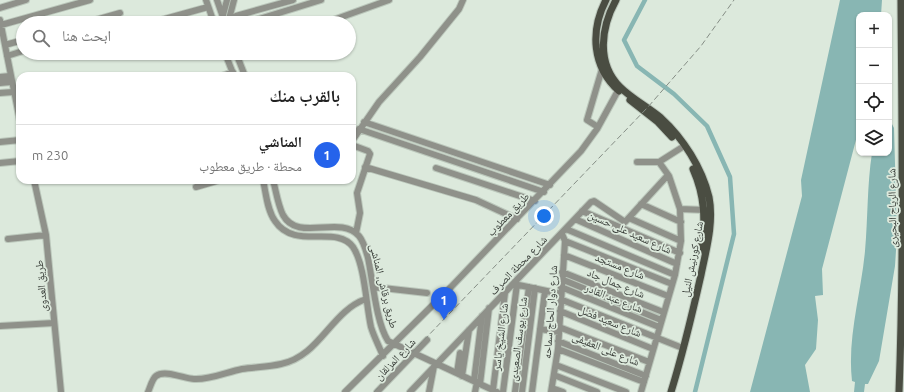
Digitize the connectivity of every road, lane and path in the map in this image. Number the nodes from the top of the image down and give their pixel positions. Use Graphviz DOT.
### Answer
graph roads {
  1 [pos="26,0"];
  2 [pos="90,0"];
  3 [pos="206,0"];
  4 [pos="217,0"];
  5 [pos="227,0"];
  6 [pos="234,0"];
  7 [pos="294,0"];
  8 [pos="321,0"];
  9 [pos="389,0"];
  10 [pos="463,0"];
  11 [pos="606,0"];
  12 [pos="616,0"];
  13 [pos="901,0"];
  14 [pos="208,7"];
  15 [pos="0,8"];
  16 [pos="120,13"];
  17 [pos="223,15"];
  18 [pos="25,16"];
  19 [pos="109,16"];
  20 [pos="175,16"];
  21 [pos="211,16"];
  22 [pos="230,16"];
  23 [pos="236,16"];
  24 [pos="269,16"];
  25 [pos="344,16"];
  26 [pos="16,18"];
  27 [pos="0,22"];
  28 [pos="1,33"];
  29 [pos="16,41"];
  30 [pos="3,44"];
  31 [pos="16,54"];
  32 [pos="7,56"];
  33 [pos="229,60"];
  34 [pos="240,60"];
  35 [pos="8,64"];
  36 [pos="0,65"];
  37 [pos="602,70"];
  38 [pos="233,72"];
  39 [pos="244,72"];
  40 [pos="0,77"];
  41 [pos="11,79"];
  42 [pos="0,83"];
  43 [pos="619,88"];
  44 [pos="13,92"];
  45 [pos="0,93"];
  46 [pos="16,104"];
  47 [pos="660,120"];
  48 [pos="364,122"];
  49 [pos="598,127"];
  50 [pos="359,129"];
  51 [pos="356,134"];
  52 [pos="16,140"];
  53 [pos="0,142"];
  54 [pos="356,147"];
  55 [pos="681,148"];
  56 [pos="16,161"];
  57 [pos="637,162"];
  58 [pos="659,162"];
  59 [pos="0,163"];
  60 [pos="365,167"];
  61 [pos="436,168"];
  62 [pos="668,175"];
  63 [pos="35,184"];
  64 [pos="206,184"];
  65 [pos="264,184"];
  66 [pos="274,184"];
  67 [pos="550,185"];
  68 [pos="196,187"];
  69 [pos="544,192"];
  70 [pos="535,201"];
  71 [pos="278,202"];
  72 [pos="268,204"];
  73 [pos="642,204"];
  74 [pos="680,209"];
  75 [pos="705,210"];
  76 [pos="582,211"];
  77 [pos="629,218"];
  78 [pos="517,219"];
  79 [pos="575,219"];
  80 [pos="681,222"];
  81 [pos="708,224"];
  82 [pos="564,231"];
  83 [pos="356,233"];
  84 [pos="46,235"];
  85 [pos="8,240"];
  86 [pos="681,240"];
  87 [pos="566,241"];
  88 [pos="680,253"];
  89 [pos="564,255"];
  90 [pos="677,264"];
  91 [pos="562,272"];
  92 [pos="675,275"];
  93 [pos="562,279"];
  94 [pos="515,284"];
  95 [pos="672,284"];
  96 [pos="374,287"];
  97 [pos="561,287"];
  98 [pos="532,288"];
  99 [pos="545,291"];
  100 [pos="427,293"];
  101 [pos="505,293"];
  102 [pos="668,296"];
  103 [pos="560,297"];
  104 [pos="366,299"];
  105 [pos="489,308"];
  106 [pos="560,311"];
  107 [pos="664,312"];
  108 [pos="482,316"];
  109 [pos="661,320"];
  110 [pos="54,323"];
  111 [pos="0,326"];
  112 [pos="659,327"];
  113 [pos="904,328"];
  114 [pos="540,329"];
  115 [pos="559,329"];
  116 [pos="469,330"];
  117 [pos="656,337"];
  118 [pos="903,338"];
  119 [pos="427,340"];
  120 [pos="558,341"];
  121 [pos="395,347"];
  122 [pos="680,347"];
  123 [pos="653,349"];
  124 [pos="558,350"];
  125 [pos="414,353"];
  126 [pos="460,353"];
  127 [pos="384,355"];
  128 [pos="680,355"];
  129 [pos="649,362"];
  130 [pos="556,364"];
  131 [pos="435,365"];
  132 [pos="460,374"];
  133 [pos="554,375"];
  134 [pos="645,379"];
  135 [pos="594,380"];
  136 [pos="904,381"];
  137 [pos="477,382"];
  138 [pos="591,387"];
  139 [pos="552,390"];
  140 [pos="494,391"];
  141 [pos="61,392"];
  142 [pos="148,392"];
  143 [pos="345,392"];
  144 [pos="377,392"];
  145 [pos="411,392"];
  146 [pos="429,392"];
  147 [pos="476,392"];
  148 [pos="503,392"];
  149 [pos="515,392"];
  150 [pos="522,392"];
  151 [pos="532,392"];
  152 [pos="563,392"];
  153 [pos="597,392"];
  154 [pos="626,392"];
  155 [pos="641,392"];
  156 [pos="666,392"];
  157 [pos="670,392"];
  158 [pos="899,392"];
  159 [pos="904,392"];
  1 -- 15 [label="street"];
  2 -- 18 [label="street"];
  3 -- 14 [label="street"];
  4 -- 17 [label="street"];
  5 -- 17 [label="street"];
  6 -- 22 [label="street"];
  7 -- 23 [label="street"];
  8 -- 24 [label="street"];
  9 -- 25 [label="street"];
  10 -- 48 [label="street"];
  11 -- 37 [label="main road, شارع كورنيش النيل"];
  12 -- 43 [label="main road, شارع كورنيش النيل"];
  13 -- 113 [label="main road, شارع الرياح البحيرى"];
  14 -- 20 [label="street"];
  14 -- 21 [label="street"];
  16 -- 19 [label="street"];
  26 -- 27 [label="street"];
  27 -- 28 [label="street"];
  28 -- 30 [label="street"];
  29 -- 30 [label="street"];
  30 -- 32 [label="street"];
  31 -- 32 [label="street"];
  32 -- 35 [label="street"];
  33 -- 38 [label="street"];
  34 -- 39 [label="street"];
  35 -- 36 [label="street"];
  35 -- 41 [label="street"];
  37 -- 43 [label="main road, شارع كورنيش النيل"];
  37 -- 49 [label="street"];
  40 -- 41 [label="street"];
  41 -- 42 [label="street"];
  41 -- 44 [label="street"];
  43 -- 47 [label="main road, شارع كورنيش النيل"];
  43 -- 49 [label="street, طريق معطوب"];
  44 -- 45 [label="street"];
  44 -- 46 [label="street"];
  47 -- 55 [label="main road, شارع كورنيش النيل"];
  47 -- 81 [label="main road, شارع كورنيش النيل"];
  48 -- 50 [label="street"];
  48 -- 67 [label="street"];
  49 -- 67 [label="street, طريق معطوب"];
  50 -- 51 [label="street"];
  50 -- 69 [label="street"];
  52 -- 53 [label="street"];
  54 -- 60 [label="street"];
  55 -- 58 [label="street"];
  55 -- 75 [label="main road, شارع كورنيش النيل"];
  56 -- 59 [label="street"];
  57 -- 58 [label="street"];
  58 -- 62 [label="street"];
  60 -- 78 [label="street"];
  60 -- 83 [label="street"];
  61 -- 70 [label="street"];
  62 -- 73 [label="street"];
  62 -- 74 [label="street"];
  63 -- 84 [label="street, طريق العدوى"];
  64 -- 68 [label="street"];
  65 -- 72 [label="street, طريق برقاش, المناشى"];
  66 -- 71 [label="street"];
  67 -- 69 [label="street, طريق معطوب"];
  69 -- 70 [label="street, طريق معطوب"];
  70 -- 78 [label="street, طريق معطوب"];
  71 -- 72 [label="street"];
  71 -- 83 [label="street"];
  72 -- 104 [label="street, طريق برقاش, المناشى"];
  73 -- 77 [label="street"];
  73 -- 80 [label="street"];
  74 -- 75 [label="street"];
  74 -- 80 [label="street"];
  75 -- 81 [label="main road, شارع كورنيش النيل"];
  76 -- 77 [label="street, شارع محطة الصرف"];
  76 -- 79 [label="street, شارع محطة الصرف"];
  76 -- 88 [label="street"];
  77 -- 86 [label="street"];
  78 -- 121 [label="street, طريق معطوب"];
  79 -- 82 [label="street, شارع محطة الصرف"];
  79 -- 90 [label="street, شارع سعيد على حسين"];
  80 -- 86 [label="street"];
  81 -- 122 [label="main road, شارع كورنيش النيل"];
  81 -- 128 [label="main road, شارع كورنيش النيل"];
  82 -- 87 [label="street"];
  82 -- 92 [label="street"];
  82 -- 94 [label="street, شارع محطة الصرف"];
  83 -- 96 [label="street, طريق برقاش, المناشى"];
  84 -- 85 [label="street"];
  84 -- 110 [label="street, طريق العدوى"];
  86 -- 88 [label="street"];
  87 -- 89 [label="street, شارع دوار الحاج سماحه"];
  87 -- 95 [label="street"];
  88 -- 90 [label="street"];
  89 -- 91 [label="street, شارع دوار الحاج سماحه"];
  89 -- 102 [label="street, شارع مستجد"];
  90 -- 92 [label="street"];
  91 -- 93 [label="street, شارع دوار الحاج سماحه"];
  91 -- 107 [label="street, شارع جمال جاد"];
  92 -- 95 [label="street"];
  93 -- 97 [label="street, شارع دوار الحاج سماحه"];
  93 -- 109 [label="street"];
  94 -- 98 [label="street"];
  94 -- 101 [label="street, شارع محطة الصرف"];
  94 -- 148 [label="street, شارع الشيخ ياسر"];
  95 -- 102 [label="street"];
  96 -- 100 [label="street"];
  96 -- 121 [label="street, طريق برقاش, المناشى"];
  97 -- 103 [label="street, شارع دوار الحاج سماحه"];
  97 -- 112 [label="street, شارع عبد القادر"];
  98 -- 99 [label="street"];
  98 -- 149 [label="street"];
  98 -- 150 [label="street, شارع يوسف الصعيدى"];
  99 -- 103 [label="street"];
  99 -- 114 [label="street"];
  101 -- 105 [label="street, شارع محطة الصرف"];
  101 -- 140 [label="street"];
  102 -- 107 [label="street"];
  103 -- 106 [label="street, شارع دوار الحاج سماحه"];
  103 -- 117 [label="street"];
  104 -- 127 [label="street, طريق برقاش, المناشى"];
  104 -- 142 [label="street"];
  105 -- 108 [label="street, شارع محطة الصرف"];
  105 -- 137 [label="street"];
  106 -- 115 [label="street, شارع دوار الحاج سماحه"];
  106 -- 123 [label="street, شارع سعيد فضل"];
  107 -- 109 [label="street"];
  108 -- 116 [label="street, شارع محطة الصرف"];
  108 -- 137 [label="street"];
  109 -- 112 [label="street"];
  110 -- 111 [label="street"];
  110 -- 141 [label="street, طريق العدوى"];
  112 -- 117 [label="street"];
  113 -- 118 [label="main road, شارع الرياح البحيرى"];
  114 -- 115 [label="street"];
  114 -- 151 [label="street"];
  115 -- 120 [label="street, شارع دوار الحاج سماحه"];
  115 -- 129 [label="street"];
  116 -- 131 [label="street, شارع محطة الصرف"];
  116 -- 132 [label="street"];
  117 -- 122 [label="street"];
  117 -- 123 [label="street"];
  118 -- 158 [label="main road, شارع الرياح البحيرى"];
  119 -- 125 [label="street, شارع المزلقان"];
  120 -- 124 [label="street, شارع دوار الحاج سماحه"];
  120 -- 134 [label="street, شارع على العفيفى"];
  121 -- 125 [label="street"];
  121 -- 127 [label="street, طريق معطوب"];
  122 -- 128 [label="main road, شارع كورنيش النيل"];
  123 -- 129 [label="street"];
  124 -- 130 [label="street, شارع دوار الحاج سماحه"];
  124 -- 134 [label="street"];
  125 -- 131 [label="street"];
  125 -- 144 [label="street, شارع المزلقان"];
  126 -- 132 [label="street"];
  127 -- 143 [label="street, طريق معطوب"];
  128 -- 156 [label="main road, شارع كورنيش النيل"];
  128 -- 157 [label="main road, شارع كورنيش النيل"];
  129 -- 134 [label="street"];
  130 -- 133 [label="street, شارع دوار الحاج سماحه"];
  130 -- 135 [label="street"];
  131 -- 132 [label="street"];
  131 -- 145 [label="street, شارع محطة الصرف"];
  131 -- 146 [label="street"];
  132 -- 137 [label="street"];
  133 -- 139 [label="street, شارع دوار الحاج سماحه"];
  133 -- 153 [label="street"];
  134 -- 155 [label="street"];
  135 -- 138 [label="street"];
  135 -- 154 [label="street"];
  136 -- 159 [label="main road"];
  137 -- 140 [label="street"];
  137 -- 147 [label="street"];
  139 -- 152 [label="street"];
}
